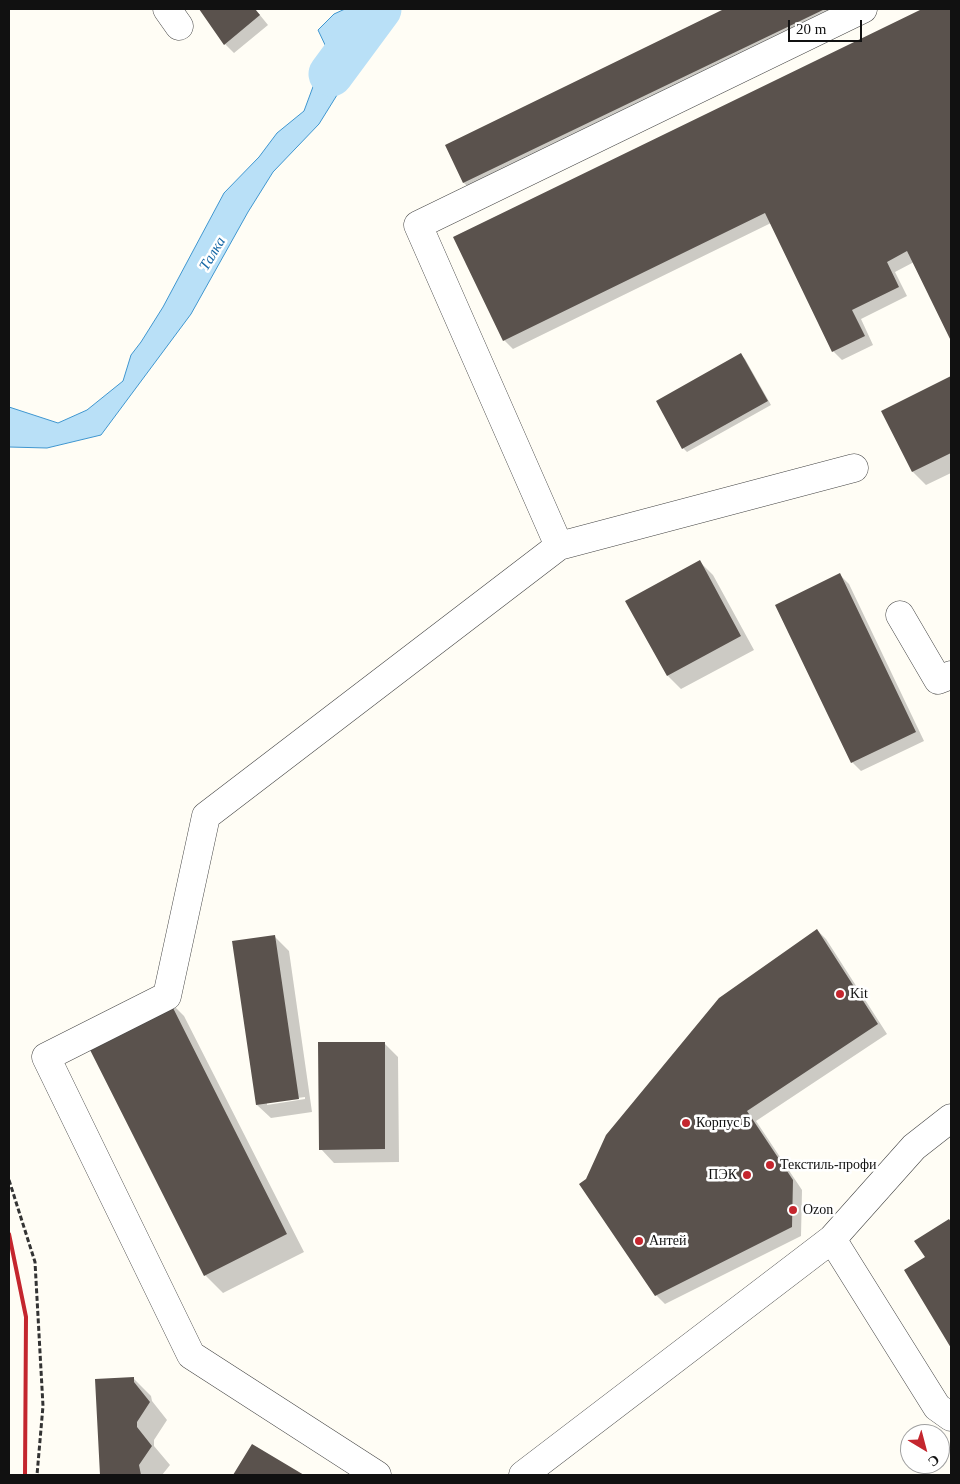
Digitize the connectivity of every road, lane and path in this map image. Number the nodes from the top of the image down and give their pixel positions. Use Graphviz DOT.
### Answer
graph roads {
  1 [pos="863,9"];
  2 [pos="854,468"];
  3 [pos="560,546"];
  4 [pos="900,615"];
  5 [pos="951,675"];
  6 [pos="951,1118"];
  7 [pos="9,1180"];
  8 [pos="832,1238"];
  9 [pos="951,1417"];
  10 [pos="37,1475"];
  11 [pos="377,1475"];
  12 [pos="523,1475"];
  1 -- 3 [label="lane"];
  2 -- 3 [label="lane"];
  3 -- 11 [label="lane"];
  4 -- 5 [label="lane"];
  6 -- 8 [label="lane"];
  7 -- 10 [label="path"];
  8 -- 9 [label="lane"];
  8 -- 12 [label="lane"];
}
